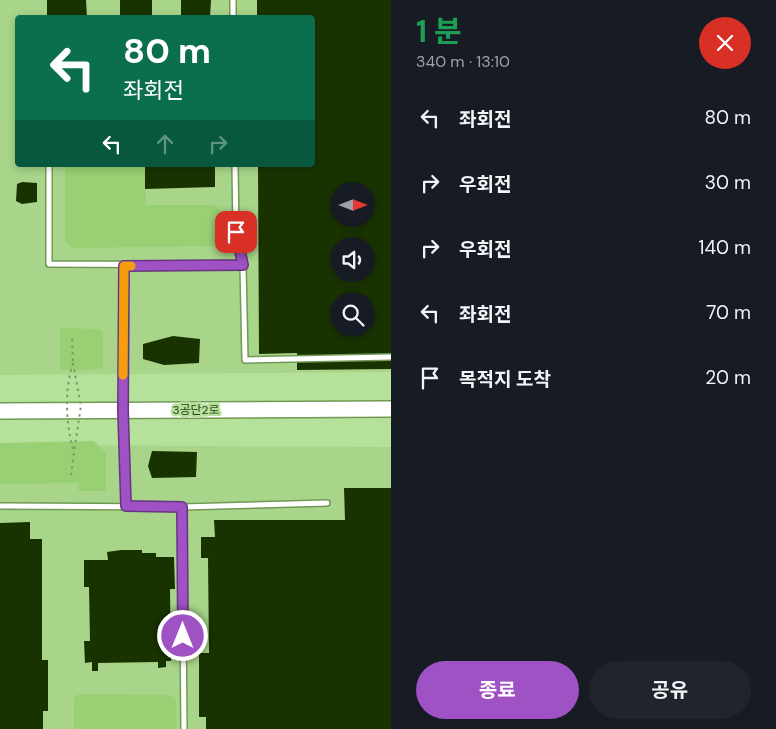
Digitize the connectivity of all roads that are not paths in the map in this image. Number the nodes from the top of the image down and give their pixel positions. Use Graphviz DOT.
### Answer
graph roads {
  1 [pos="233,0"];
  2 [pos="233,15"];
  3 [pos="49,167"];
  4 [pos="235,167"];
  5 [pos="243,265"];
  6 [pos="124,266"];
  7 [pos="391,357"];
  8 [pos="391,409"];
  9 [pos="0,410"];
  10 [pos="123,410"];
  11 [pos="327,502"];
  12 [pos="0,506"];
  13 [pos="126,506"];
  14 [pos="182,507"];
  15 [pos="184,729"];
  1 -- 2 [label="lane"];
  3 -- 6 [label="lane"];
  4 -- 5 [label="lane"];
  5 -- 6 [label="lane"];
  5 -- 7 [label="lane"];
  6 -- 10 [label="lane"];
  8 -- 10 [label="street, 3공단2로"];
  9 -- 10 [label="street, 3공단2로"];
  10 -- 13 [label="lane"];
  11 -- 14 [label="lane"];
  12 -- 13 [label="lane"];
  13 -- 14 [label="lane"];
  14 -- 15 [label="lane"];
}
